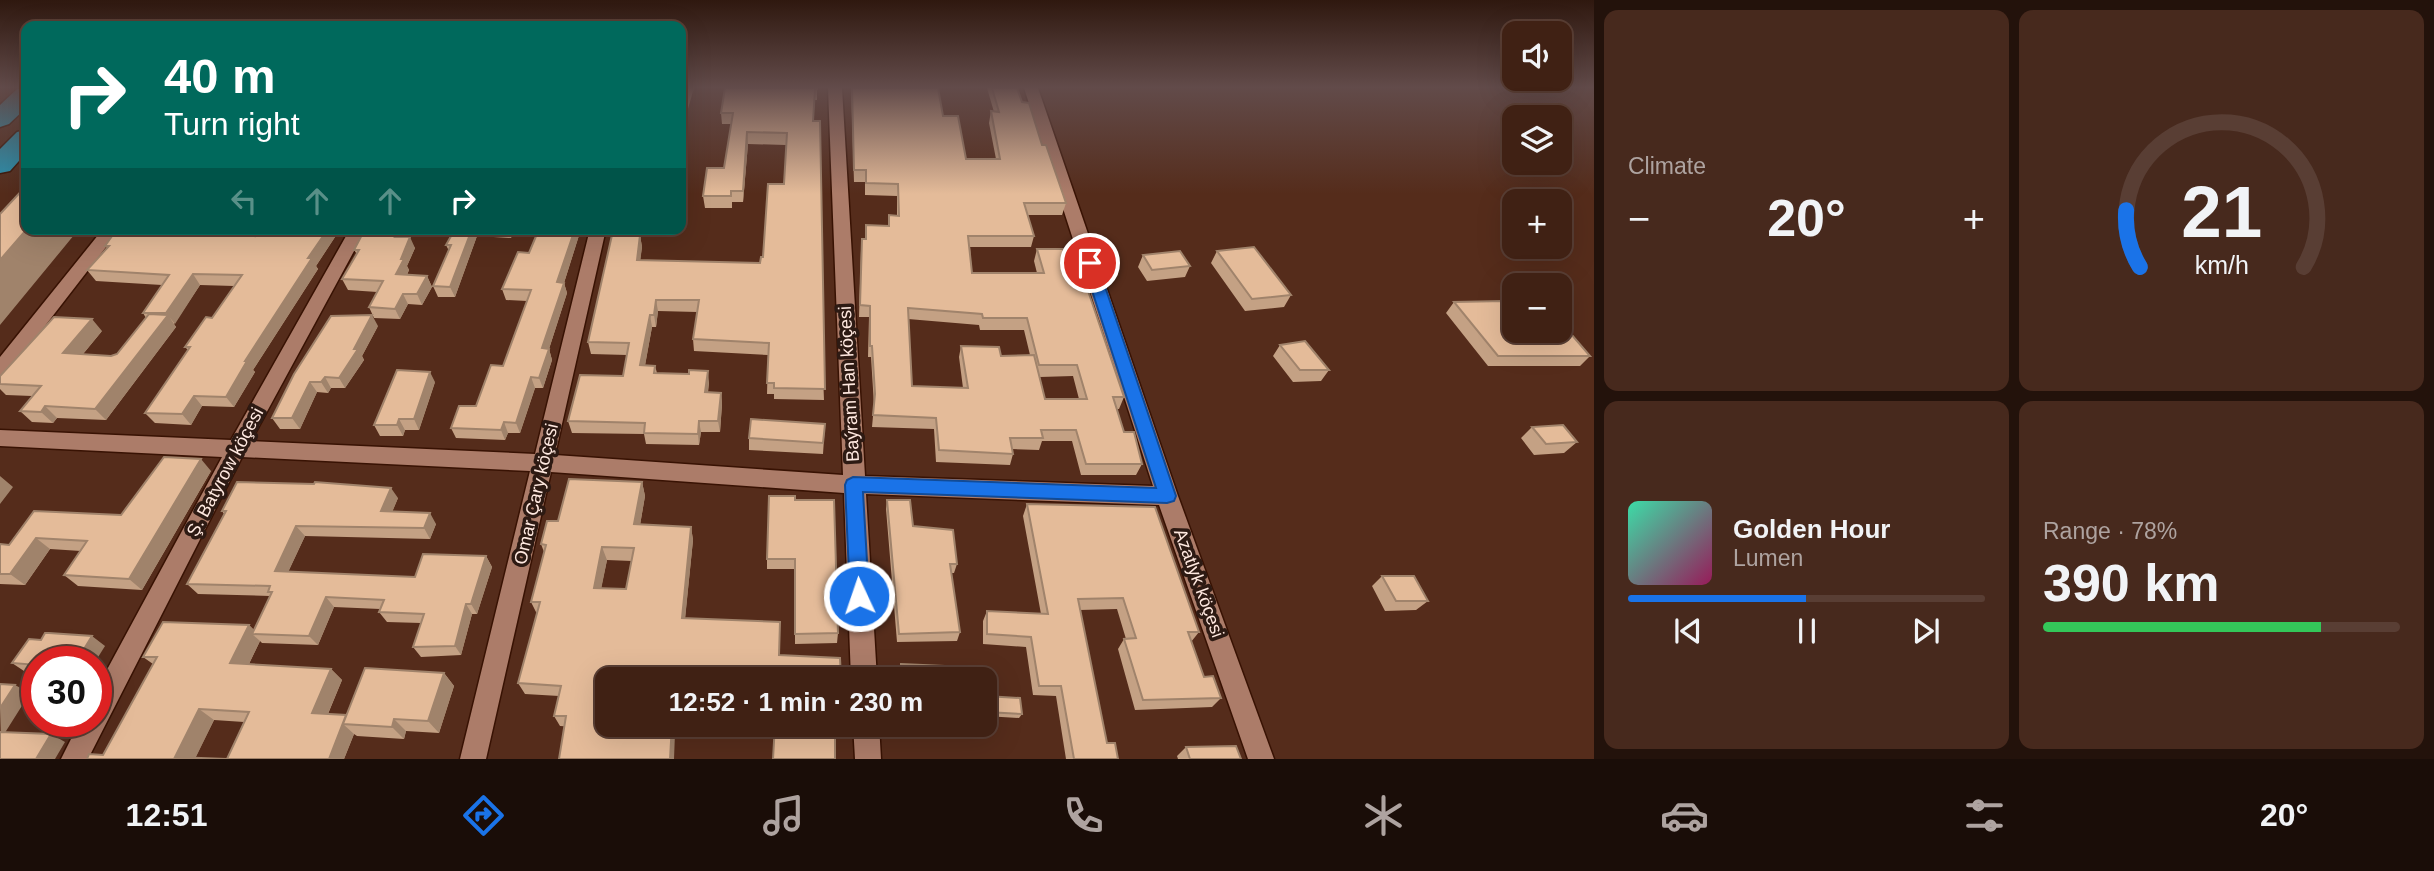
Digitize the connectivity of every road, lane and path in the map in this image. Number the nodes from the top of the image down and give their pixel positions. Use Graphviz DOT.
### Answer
graph roads {
  1 [pos="837,123"];
  2 [pos="1043,123"];
  3 [pos="21,143"];
  4 [pos="0,165"];
  5 [pos="107,235"];
  6 [pos="355,235"];
  7 [pos="597,235"];
  8 [pos="0,370"];
  9 [pos="0,438"];
  10 [pos="236,450"];
  11 [pos="544,463"];
  12 [pos="853,485"];
  13 [pos="1167,496"];
  14 [pos="863,667"];
  15 [pos="112,687"];
  16 [pos="86,737"];
  17 [pos="867,737"];
  18 [pos="74,759"];
  19 [pos="473,759"];
  20 [pos="868,759"];
  21 [pos="1261,759"];
  1 -- 12 [label="street, Baýram Han köçesi"];
  2 -- 13 [label="street, Azatlyk köçesi"];
  3 -- 4 [label="highway"];
  5 -- 8 [label="street"];
  6 -- 10 [label="street, Ş. Batyrow köçesi"];
  7 -- 11 [label="street, Omar Çary köçesi"];
  9 -- 10 [label="street"];
  10 -- 11 [label="street"];
  10 -- 15 [label="street, Ş. Batyrow köçesi"];
  11 -- 12 [label="street"];
  11 -- 19 [label="street, Omar Çary köçesi"];
  12 -- 13 [label="street"];
  12 -- 14 [label="street, Baýram Han köçesi"];
  13 -- 21 [label="street, Azatlyk köçesi"];
  16 -- 18 [label="street, Ş. Batyrow köçesi"];
  17 -- 20 [label="street"];
}
